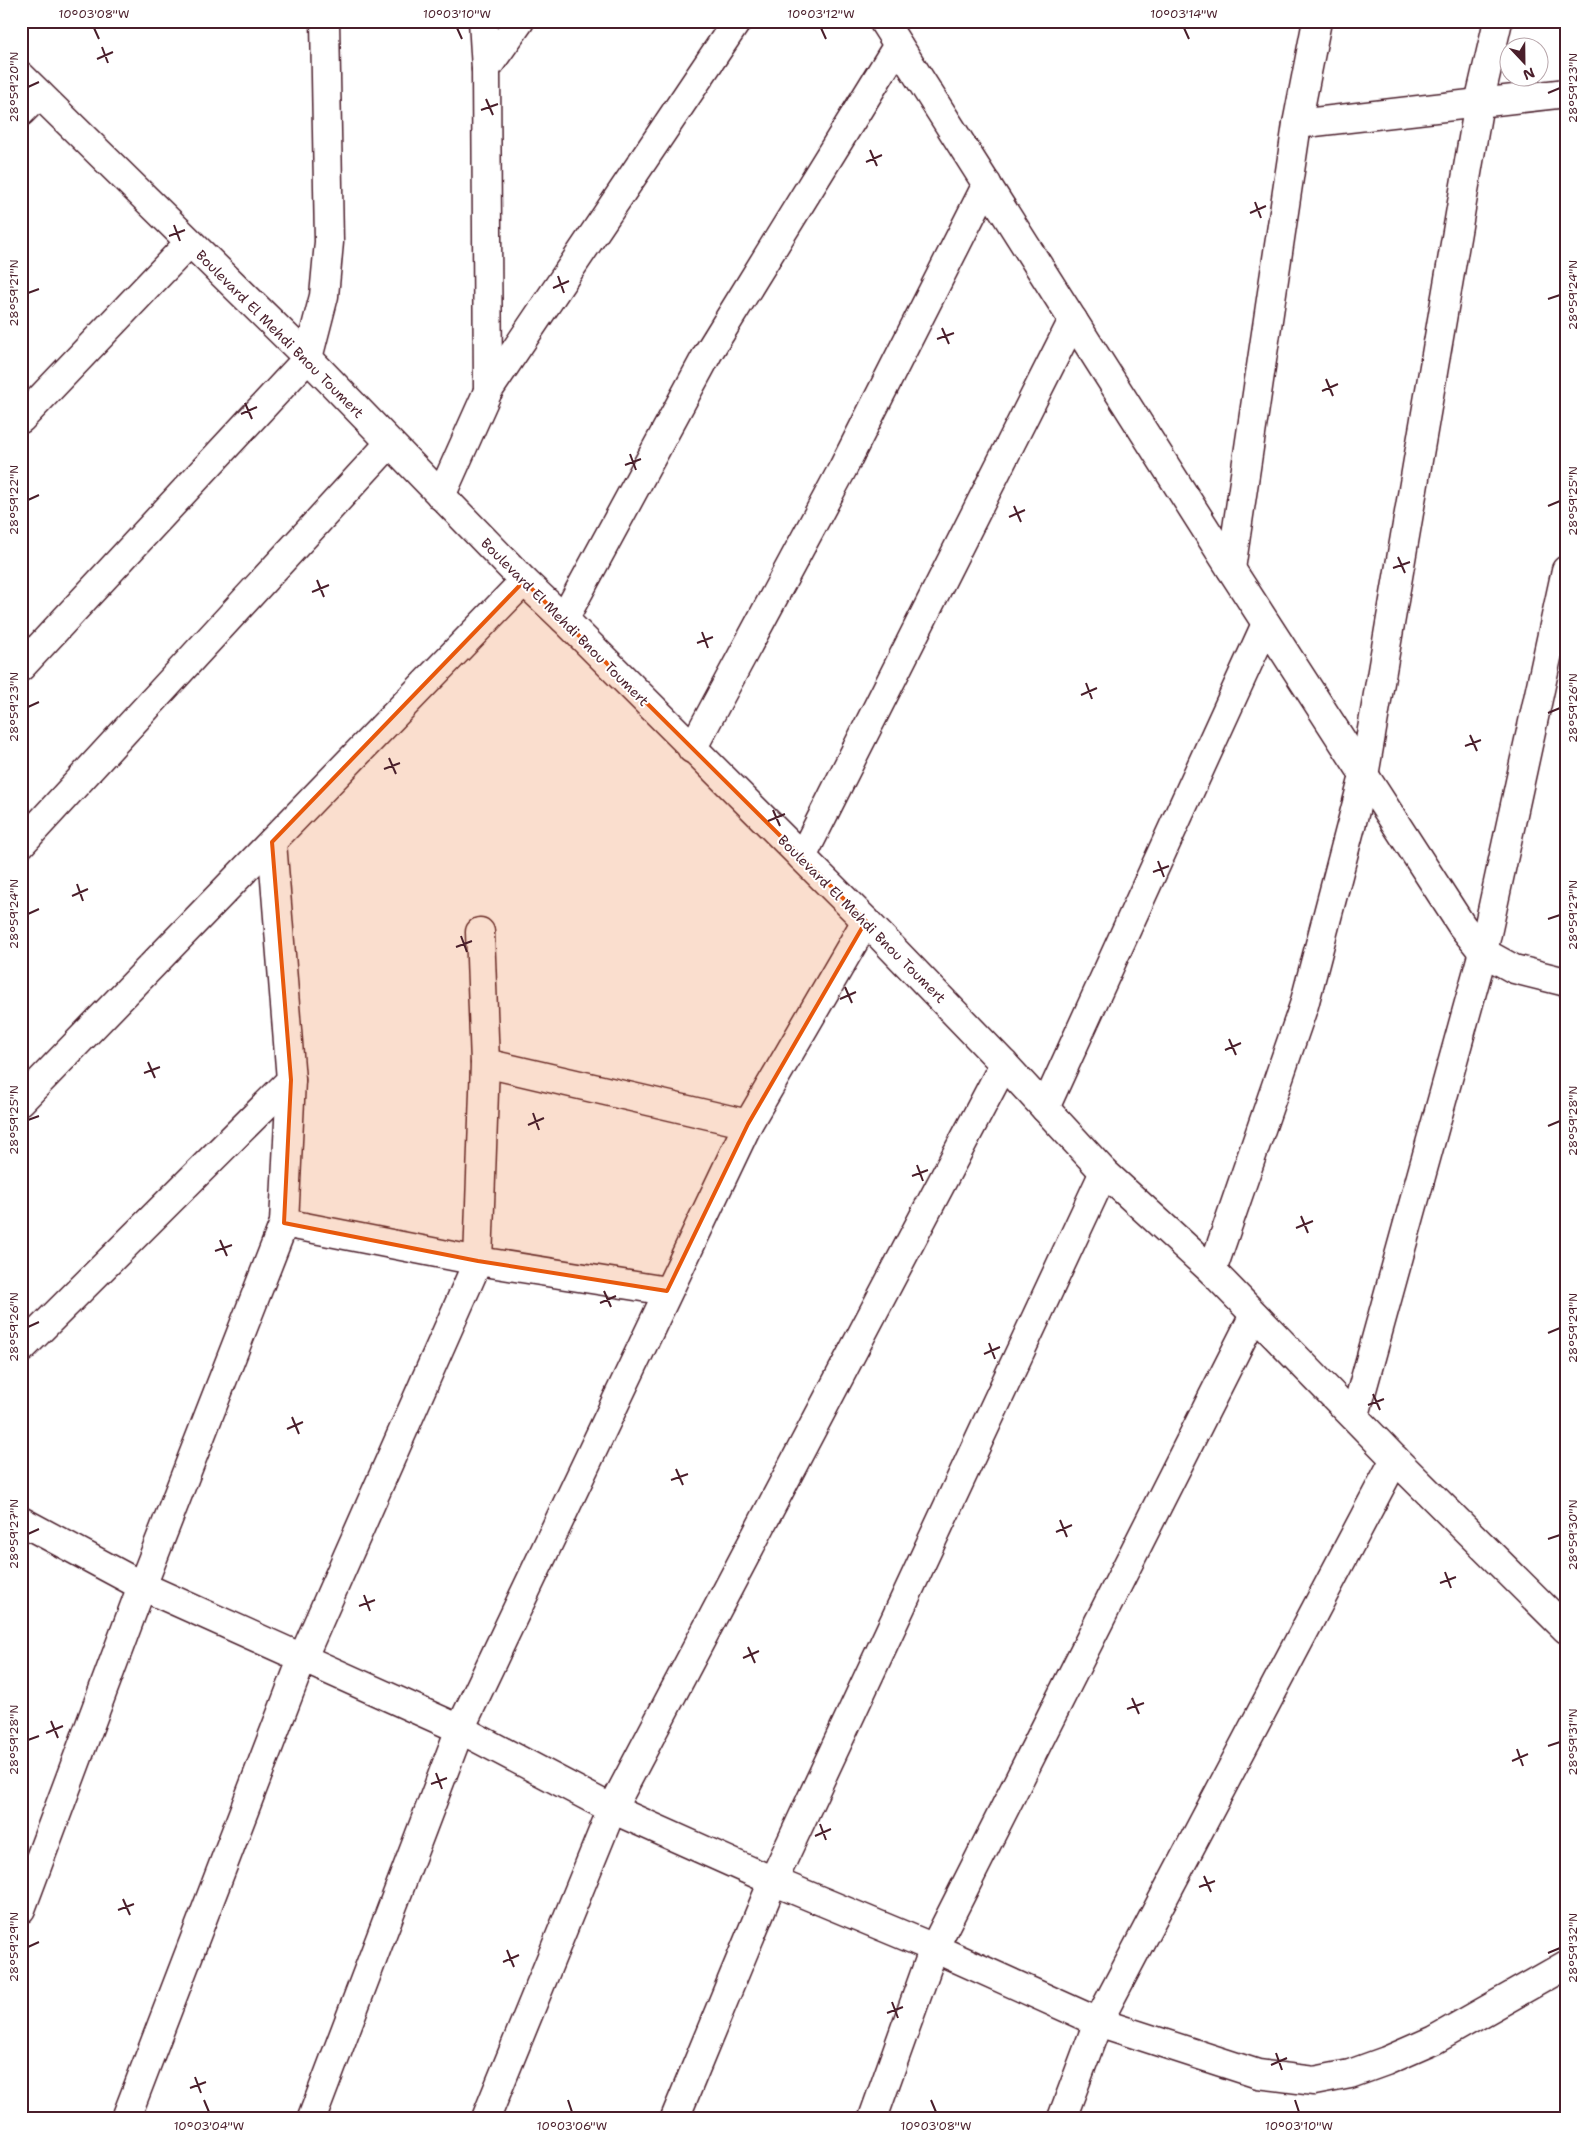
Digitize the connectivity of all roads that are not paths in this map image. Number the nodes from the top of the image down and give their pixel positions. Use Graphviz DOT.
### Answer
graph roads {
  1 [pos="325,21"];
  2 [pos="483,21"];
  3 [pos="520,21"];
  4 [pos="737,21"];
  5 [pos="883,21"];
  6 [pos="1317,21"];
  7 [pos="1498,21"];
  8 [pos="898,45"];
  9 [pos="486,69"];
  10 [pos="1566,93"];
  11 [pos="27,94"];
  12 [pos="1479,103"];
  13 [pos="1298,124"];
  14 [pos="987,184"];
  15 [pos="189,242"];
  16 [pos="1074,320"];
  17 [pos="308,358"];
  18 [pos="488,390"];
  19 [pos="21,419"];
  20 [pos="389,444"];
  21 [pos="441,496"];
  22 [pos="1231,569"];
  23 [pos="1566,570"];
  24 [pos="524,581"];
  25 [pos="564,619"];
  26 [pos="1266,624"];
  27 [pos="21,667"];
  28 [pos="692,748"];
  29 [pos="1364,776"];
  30 [pos="272,842"];
  31 [pos="21,844"];
  32 [pos="802,857"];
  33 [pos="866,921"];
  34 [pos="480,932"];
  35 [pos="1483,952"];
  36 [pos="1566,982"];
  37 [pos="486,1063"];
  38 [pos="1004,1064"];
  39 [pos="291,1080"];
  40 [pos="21,1101"];
  41 [pos="1045,1108"];
  42 [pos="748,1124"];
  43 [pos="1104,1172"];
  44 [pos="284,1223"];
  45 [pos="478,1262"];
  46 [pos="1212,1271"];
  47 [pos="667,1291"];
  48 [pos="1254,1315"];
  49 [pos="21,1349"];
  50 [pos="1355,1416"];
  51 [pos="1395,1459"];
  52 [pos="21,1521"];
  53 [pos="142,1586"];
  54 [pos="1566,1629"];
  55 [pos="303,1657"];
  56 [pos="460,1729"];
  57 [pos="612,1808"];
  58 [pos="773,1881"];
  59 [pos="21,1909"];
  60 [pos="934,1948"];
  61 [pos="1566,1964"];
  62 [pos="1098,2022"];
  63 [pos="126,2118"];
  64 [pos="312,2118"];
  65 [pos="486,2118"];
  66 [pos="676,2118"];
  67 [pos="873,2118"];
  68 [pos="1062,2118"];
  1 -- 17 [label="street"];
  2 -- 9 [label="street"];
  3 -- 9 [label="street"];
  4 -- 18 [label="street"];
  5 -- 8 [label="street"];
  6 -- 13 [label="street"];
  7 -- 12 [label="street"];
  8 -- 14 [label="street"];
  8 -- 25 [label="street"];
  9 -- 18 [label="street"];
  10 -- 12 [label="street"];
  11 -- 15 [label="street, Boulevard El Mehdi Bnou Toumert"];
  12 -- 13 [label="street"];
  12 -- 29 [label="street"];
  13 -- 22 [label="street"];
  14 -- 16 [label="street"];
  14 -- 28 [label="street"];
  15 -- 17 [label="street, Boulevard El Mehdi Bnou Toumert"];
  15 -- 19 [label="street"];
  16 -- 22 [label="street"];
  16 -- 32 [label="street"];
  17 -- 20 [label="street, Boulevard El Mehdi Bnou Toumert"];
  17 -- 27 [label="street"];
  18 -- 21 [label="street"];
  20 -- 21 [label="street, Boulevard El Mehdi Bnou Toumert"];
  20 -- 31 [label="street"];
  21 -- 24 [label="street, Boulevard El Mehdi Bnou Toumert"];
  22 -- 26 [label="street"];
  23 -- 35 [label="street"];
  24 -- 25 [label="street, Boulevard El Mehdi Bnou Toumert"];
  24 -- 30 [label="street"];
  25 -- 28 [label="street, Boulevard El Mehdi Bnou Toumert"];
  26 -- 29 [label="street"];
  26 -- 41 [label="street"];
  28 -- 32 [label="street, Boulevard El Mehdi Bnou Toumert"];
  29 -- 35 [label="street"];
  29 -- 46 [label="street"];
  30 -- 39 [label="street"];
  30 -- 40 [label="street"];
  32 -- 33 [label="street, Boulevard El Mehdi Bnou Toumert"];
  33 -- 38 [label="street, Boulevard El Mehdi Bnou Toumert"];
  33 -- 42 [label="street"];
  34 -- 37 [label="street"];
  35 -- 36 [label="street"];
  35 -- 50 [label="street"];
  37 -- 42 [label="street"];
  37 -- 45 [label="street"];
  38 -- 41 [label="street, Boulevard El Mehdi Bnou Toumert"];
  38 -- 57 [label="street"];
  39 -- 44 [label="street"];
  39 -- 49 [label="street"];
  41 -- 43 [label="street, Boulevard El Mehdi Bnou Toumert"];
  42 -- 47 [label="street"];
  43 -- 46 [label="street, Boulevard El Mehdi Bnou Toumert"];
  43 -- 58 [label="street"];
  44 -- 45 [label="street"];
  44 -- 53 [label="street"];
  45 -- 47 [label="street"];
  45 -- 55 [label="street"];
  46 -- 48 [label="street, Boulevard El Mehdi Bnou Toumert"];
  47 -- 56 [label="street"];
  48 -- 50 [label="street, Boulevard El Mehdi Bnou Toumert"];
  48 -- 60 [label="street"];
  50 -- 51 [label="street, Boulevard El Mehdi Bnou Toumert"];
  51 -- 54 [label="street, Boulevard El Mehdi Bnou Toumert"];
  51 -- 62 [label="street"];
  52 -- 53 [label="street"];
  53 -- 55 [label="street"];
  53 -- 59 [label="street"];
  55 -- 56 [label="street"];
  55 -- 63 [label="street"];
  56 -- 57 [label="street"];
  56 -- 64 [label="street"];
  57 -- 58 [label="street"];
  57 -- 65 [label="street"];
  58 -- 60 [label="street"];
  58 -- 66 [label="street"];
  60 -- 62 [label="street"];
  60 -- 67 [label="street"];
  61 -- 62 [label="street"];
  62 -- 68 [label="street"];
}
